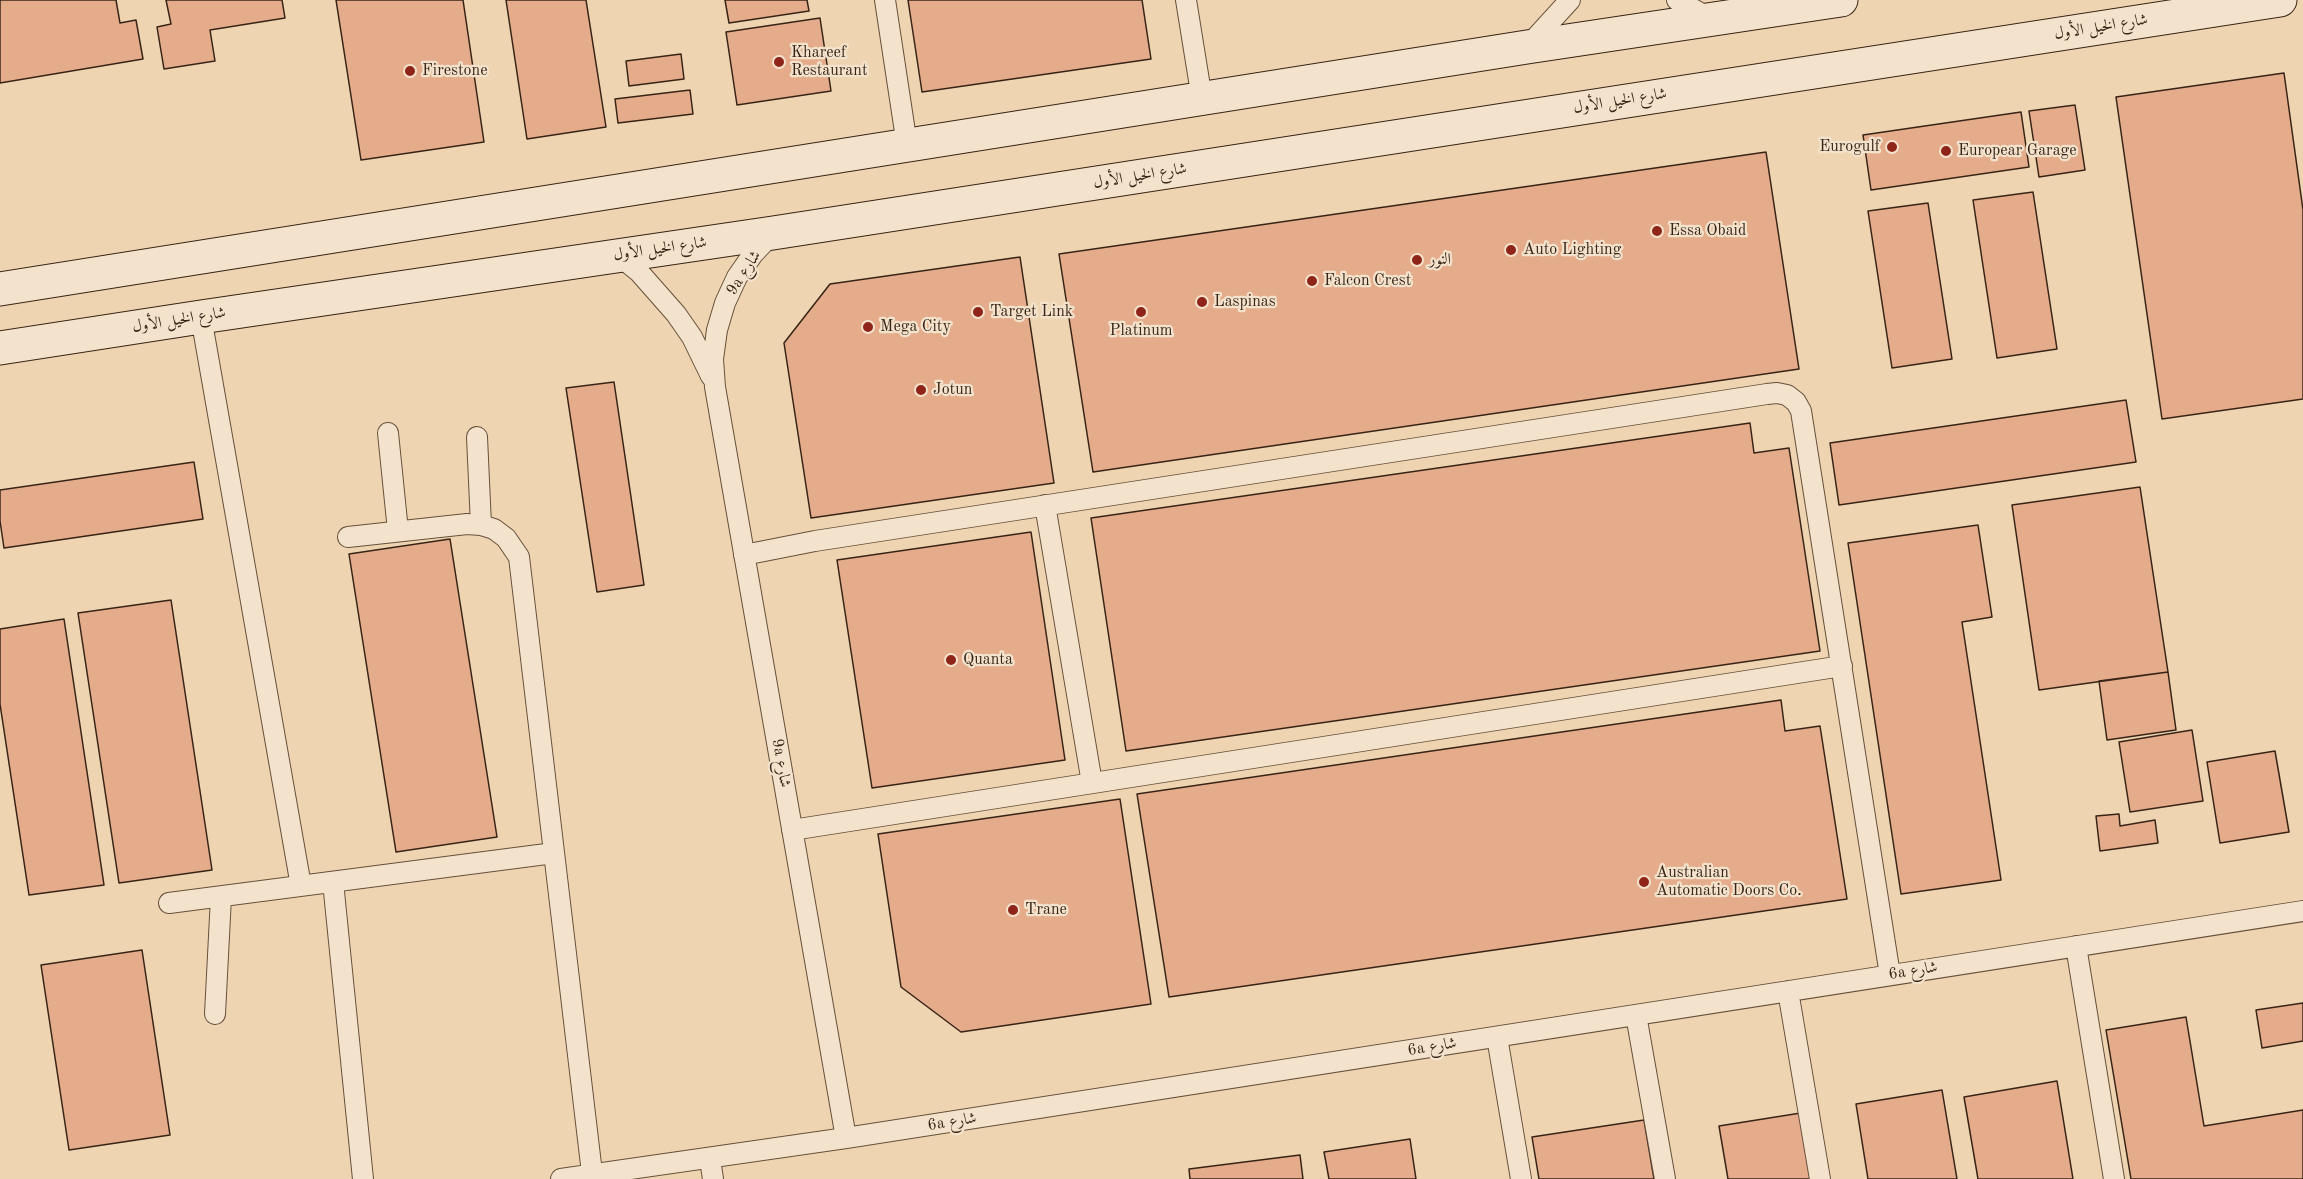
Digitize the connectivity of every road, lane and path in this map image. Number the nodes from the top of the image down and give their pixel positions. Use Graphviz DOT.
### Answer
graph roads {
  1 [pos="885,0"];
  2 [pos="1186,0"];
  3 [pos="1570,0"];
  4 [pos="1677,0"];
  5 [pos="1841,0"];
  6 [pos="2280,0"];
  7 [pos="1711,20"];
  8 [pos="1527,47"];
  9 [pos="1202,99"];
  10 [pos="907,145"];
  11 [pos="773,233"];
  12 [pos="618,255"];
  13 [pos="0,289"];
  14 [pos="201,317"];
  15 [pos="0,348"];
  16 [pos="715,387"];
  17 [pos="388,433"];
  18 [pos="477,437"];
  19 [pos="1045,505"];
  20 [pos="481,525"];
  21 [pos="398,531"];
  22 [pos="348,537"];
  23 [pos="744,555"];
  24 [pos="1842,666"];
  25 [pos="1092,783"];
  26 [pos="792,830"];
  27 [pos="554,853"];
  28 [pos="333,882"];
  29 [pos="301,886"];
  30 [pos="221,897"];
  31 [pos="169,903"];
  32 [pos="2303,911"];
  33 [pos="2076,946"];
  34 [pos="1890,975"];
  35 [pos="1788,991"];
  36 [pos="215,1014"];
  37 [pos="1636,1015"];
  38 [pos="1497,1037"];
  39 [pos="846,1138"];
  40 [pos="710,1159"];
  41 [pos="592,1173"];
  42 [pos="363,1179"];
  43 [pos="561,1179"];
  44 [pos="713,1179"];
  45 [pos="1521,1179"];
  46 [pos="1665,1179"];
  47 [pos="1820,1179"];
  48 [pos="2114,1179"];
  1 -- 10 [label="lane"];
  2 -- 9 [label="lane"];
  3 -- 8 [label="lane"];
  4 -- 7 [label="lane"];
  5 -- 7 [label="main road"];
  6 -- 11 [label="main road, شارع الخيل الأول"];
  7 -- 8 [label="main road"];
  8 -- 9 [label="main road"];
  9 -- 10 [label="main road"];
  10 -- 13 [label="main road"];
  11 -- 12 [label="main road, شارع الخيل الأول"];
  11 -- 16 [label="lane, 9a شارع"];
  12 -- 14 [label="main road, شارع الخيل الأول"];
  12 -- 16 [label="lane, 9a شارع"];
  14 -- 15 [label="main road, شارع الخيل الأول"];
  14 -- 29 [label="lane"];
  16 -- 23 [label="lane, 9a شارع"];
  17 -- 21 [label="lane"];
  18 -- 20 [label="lane"];
  19 -- 23 [label="lane"];
  19 -- 24 [label="lane"];
  19 -- 25 [label="lane"];
  20 -- 21 [label="lane"];
  20 -- 27 [label="lane"];
  21 -- 22 [label="lane"];
  23 -- 26 [label="lane, 9a شارع"];
  24 -- 25 [label="lane"];
  24 -- 34 [label="lane"];
  25 -- 26 [label="lane"];
  26 -- 39 [label="lane, 9a شارع"];
  27 -- 28 [label="lane"];
  27 -- 41 [label="lane"];
  28 -- 29 [label="lane"];
  28 -- 42 [label="lane"];
  29 -- 30 [label="lane"];
  30 -- 31 [label="lane"];
  30 -- 36 [label="lane"];
  32 -- 33 [label="lane, 6a شارع"];
  33 -- 34 [label="lane, 6a شارع"];
  33 -- 48 [label="lane"];
  34 -- 35 [label="lane, 6a شارع"];
  35 -- 37 [label="lane, 6a شارع"];
  35 -- 47 [label="lane"];
  37 -- 38 [label="lane, 6a شارع"];
  37 -- 46 [label="lane"];
  38 -- 39 [label="lane, 6a شارع"];
  38 -- 45 [label="lane"];
  39 -- 40 [label="lane, 6a شارع"];
  40 -- 41 [label="lane, 6a شارع"];
  40 -- 44 [label="lane"];
  41 -- 43 [label="lane, 6a شارع"];
}
